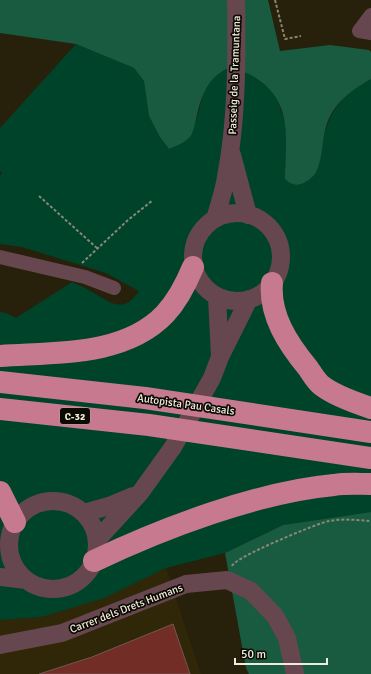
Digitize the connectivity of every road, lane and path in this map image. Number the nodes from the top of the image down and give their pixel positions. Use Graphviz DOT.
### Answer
graph roads {
  1 [pos="236,0"];
  2 [pos="275,0"];
  3 [pos="371,14"];
  4 [pos="365,32"];
  5 [pos="301,36"];
  6 [pos="231,151"];
  7 [pos="39,196"];
  8 [pos="153,200"];
  9 [pos="248,215"];
  10 [pos="215,219"];
  11 [pos="98,249"];
  12 [pos="0,257"];
  13 [pos="193,267"];
  14 [pos="69,273"];
  15 [pos="272,283"];
  16 [pos="114,288"];
  17 [pos="217,297"];
  18 [pos="249,300"];
  19 [pos="0,356"];
  20 [pos="220,357"];
  21 [pos="0,382"];
  22 [pos="371,408"];
  23 [pos="0,409"];
  24 [pos="371,432"];
  25 [pos="371,458"];
  26 [pos="371,484"];
  27 [pos="0,492"];
  28 [pos="140,493"];
  29 [pos="84,513"];
  30 [pos="371,521"];
  31 [pos="15,522"];
  32 [pos="97,540"];
  33 [pos="4,551"];
  34 [pos="94,561"];
  35 [pos="0,577"];
  36 [pos="26,580"];
  37 [pos="227,580"];
  38 [pos="0,645"];
  39 [pos="295,674"];
  1 -- 6 [label="street, Passeig de la Tramuntana"];
  2 -- 5 [label="path"];
  3 -- 4 [label="street"];
  6 -- 9 [label="street, Passeig de la Tramuntana"];
  6 -- 10 [label="street, Passeig de la Tramuntana"];
  7 -- 11 [label="path"];
  8 -- 11 [label="path"];
  9 -- 10 [label="street"];
  9 -- 15 [label="street"];
  10 -- 13 [label="street"];
  11 -- 14 [label="path"];
  12 -- 14 [label="street"];
  13 -- 17 [label="street"];
  13 -- 19 [label="highway"];
  14 -- 16 [label="street"];
  15 -- 18 [label="street"];
  15 -- 22 [label="highway"];
  17 -- 18 [label="street"];
  17 -- 20 [label="street"];
  18 -- 20 [label="street"];
  20 -- 28 [label="street"];
  21 -- 24 [label="highway, Autopista Pau Casals / C-32"];
  23 -- 25 [label="highway, C-32"];
  26 -- 34 [label="highway"];
  27 -- 31 [label="highway"];
  28 -- 29 [label="street"];
  28 -- 32 [label="street"];
  29 -- 31 [label="street"];
  29 -- 32 [label="street"];
  30 -- 37 [label="path"];
  31 -- 33 [label="street"];
  32 -- 34 [label="street"];
  33 -- 36 [label="street"];
  34 -- 36 [label="street"];
  35 -- 36 [label="street"];
  37 -- 38 [label="street, Carrer dels Drets Humans"];
  37 -- 39 [label="street, Carrer dels Drets Humans"];
}
